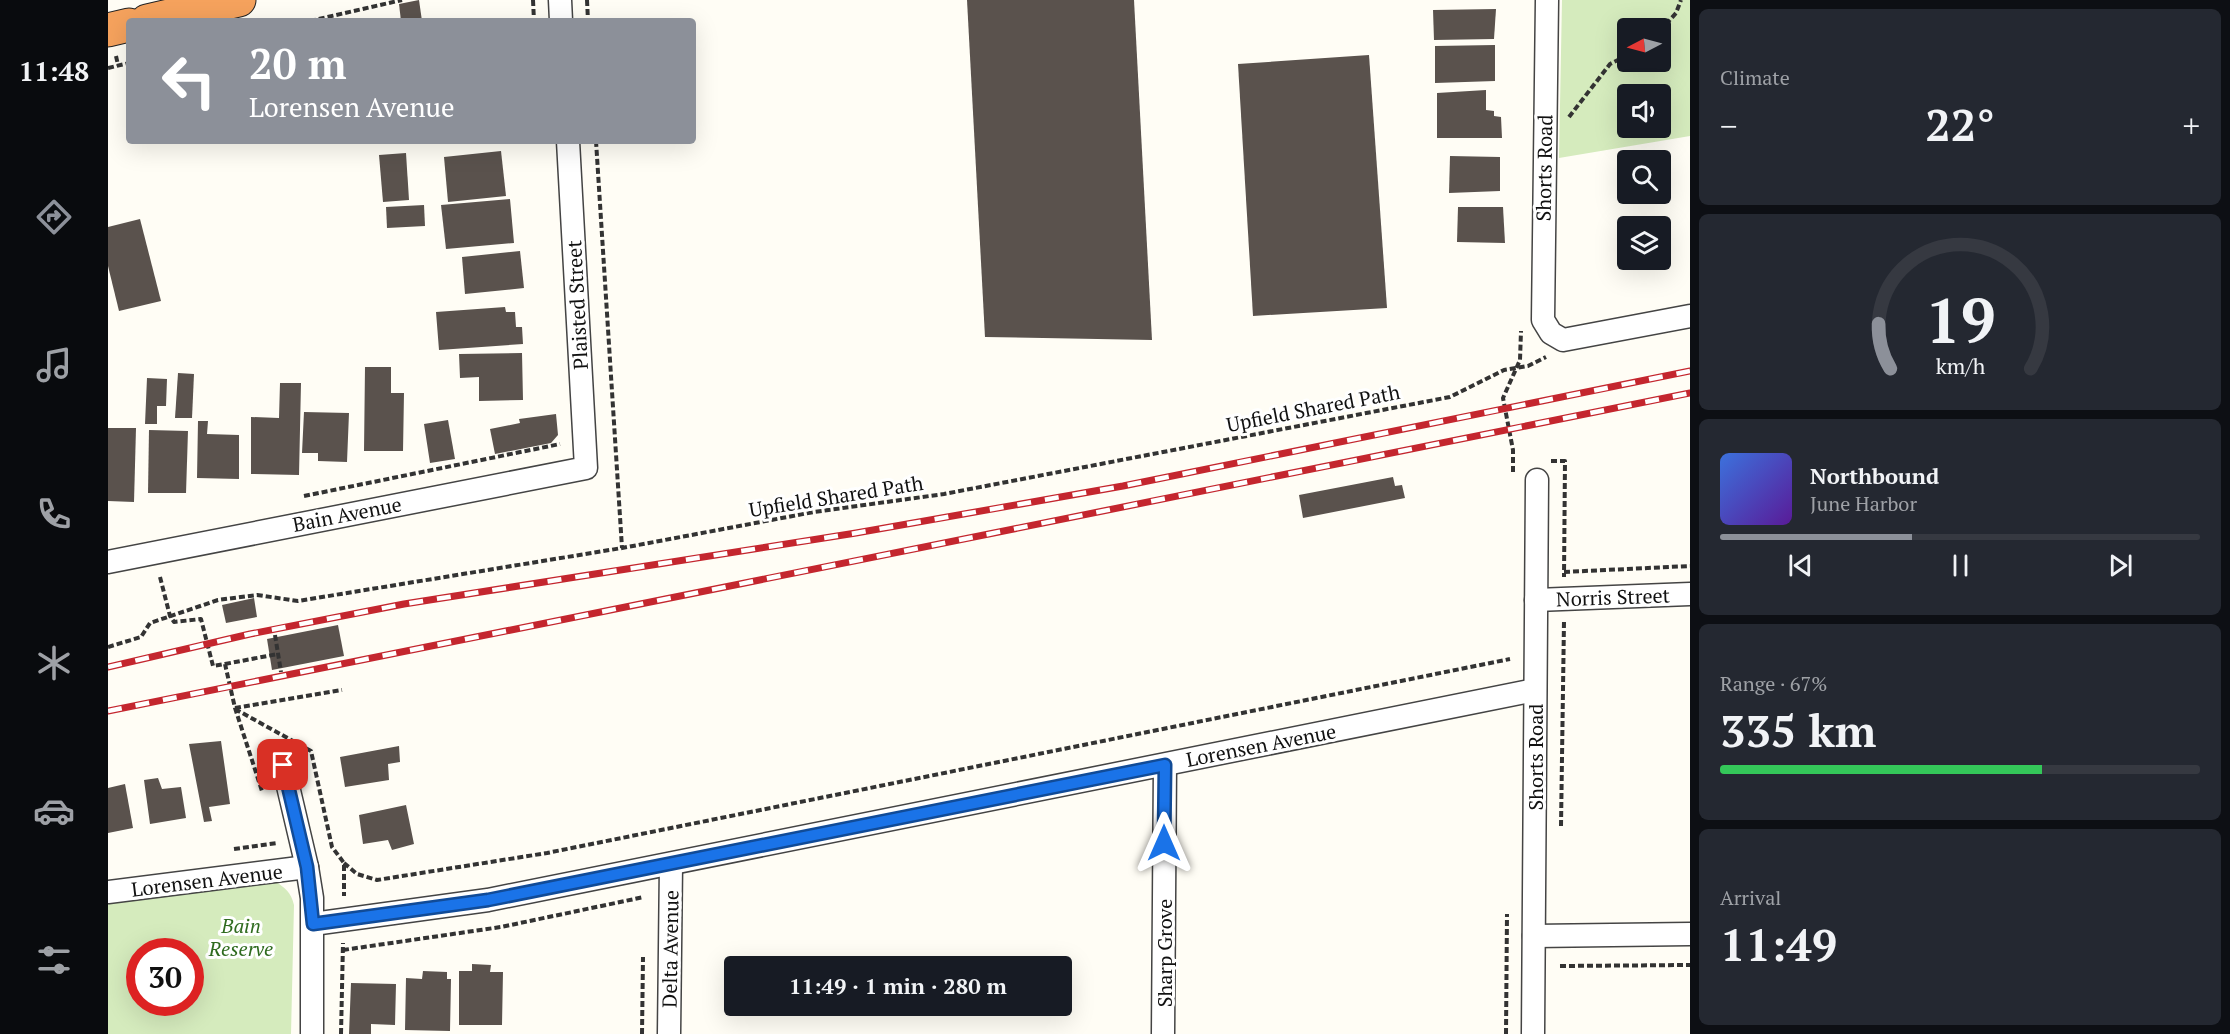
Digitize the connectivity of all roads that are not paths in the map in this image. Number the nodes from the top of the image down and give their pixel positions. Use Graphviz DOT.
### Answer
graph roads {
  1 [pos="238,0"];
  2 [pos="560,0"];
  3 [pos="1547,0"];
  4 [pos="160,18"];
  5 [pos="561,18"];
  6 [pos="126,26"];
  7 [pos="108,30"];
  8 [pos="568,144"];
  9 [pos="1690,316"];
  10 [pos="586,468"];
  11 [pos="1537,480"];
  12 [pos="108,562"];
  13 [pos="1690,594"];
  14 [pos="1536,600"];
  15 [pos="1536,690"];
  16 [pos="283,765"];
  17 [pos="1165,765"];
  18 [pos="671,864"];
  19 [pos="307,867"];
  20 [pos="108,892"];
  21 [pos="313,924"];
  22 [pos="1690,934"];
  23 [pos="1534,936"];
  24 [pos="312,1034"];
  25 [pos="669,1034"];
  26 [pos="1163,1034"];
  27 [pos="1533,1034"];
  1 -- 4 [label="highway"];
  2 -- 5 [label="street"];
  3 -- 9 [label="street, Shorts Road"];
  6 -- 7 [label="highway"];
  8 -- 10 [label="street, Plaisted Street"];
  10 -- 12 [label="street, Bain Avenue"];
  11 -- 14 [label="street, Shorts Road"];
  13 -- 14 [label="street, Norris Street"];
  14 -- 15 [label="street, Shorts Road"];
  15 -- 17 [label="street, Lorensen Avenue"];
  15 -- 23 [label="street, Shorts Road"];
  16 -- 19 [label="street"];
  17 -- 18 [label="street, Lorensen Avenue"];
  17 -- 26 [label="street, Sharp Grove"];
  18 -- 21 [label="street, Lorensen Avenue"];
  18 -- 25 [label="street, Delta Avenue"];
  19 -- 20 [label="street, Lorensen Avenue"];
  19 -- 21 [label="street"];
  21 -- 24 [label="street"];
  22 -- 23 [label="street"];
  23 -- 27 [label="street, Shorts Road"];
}
